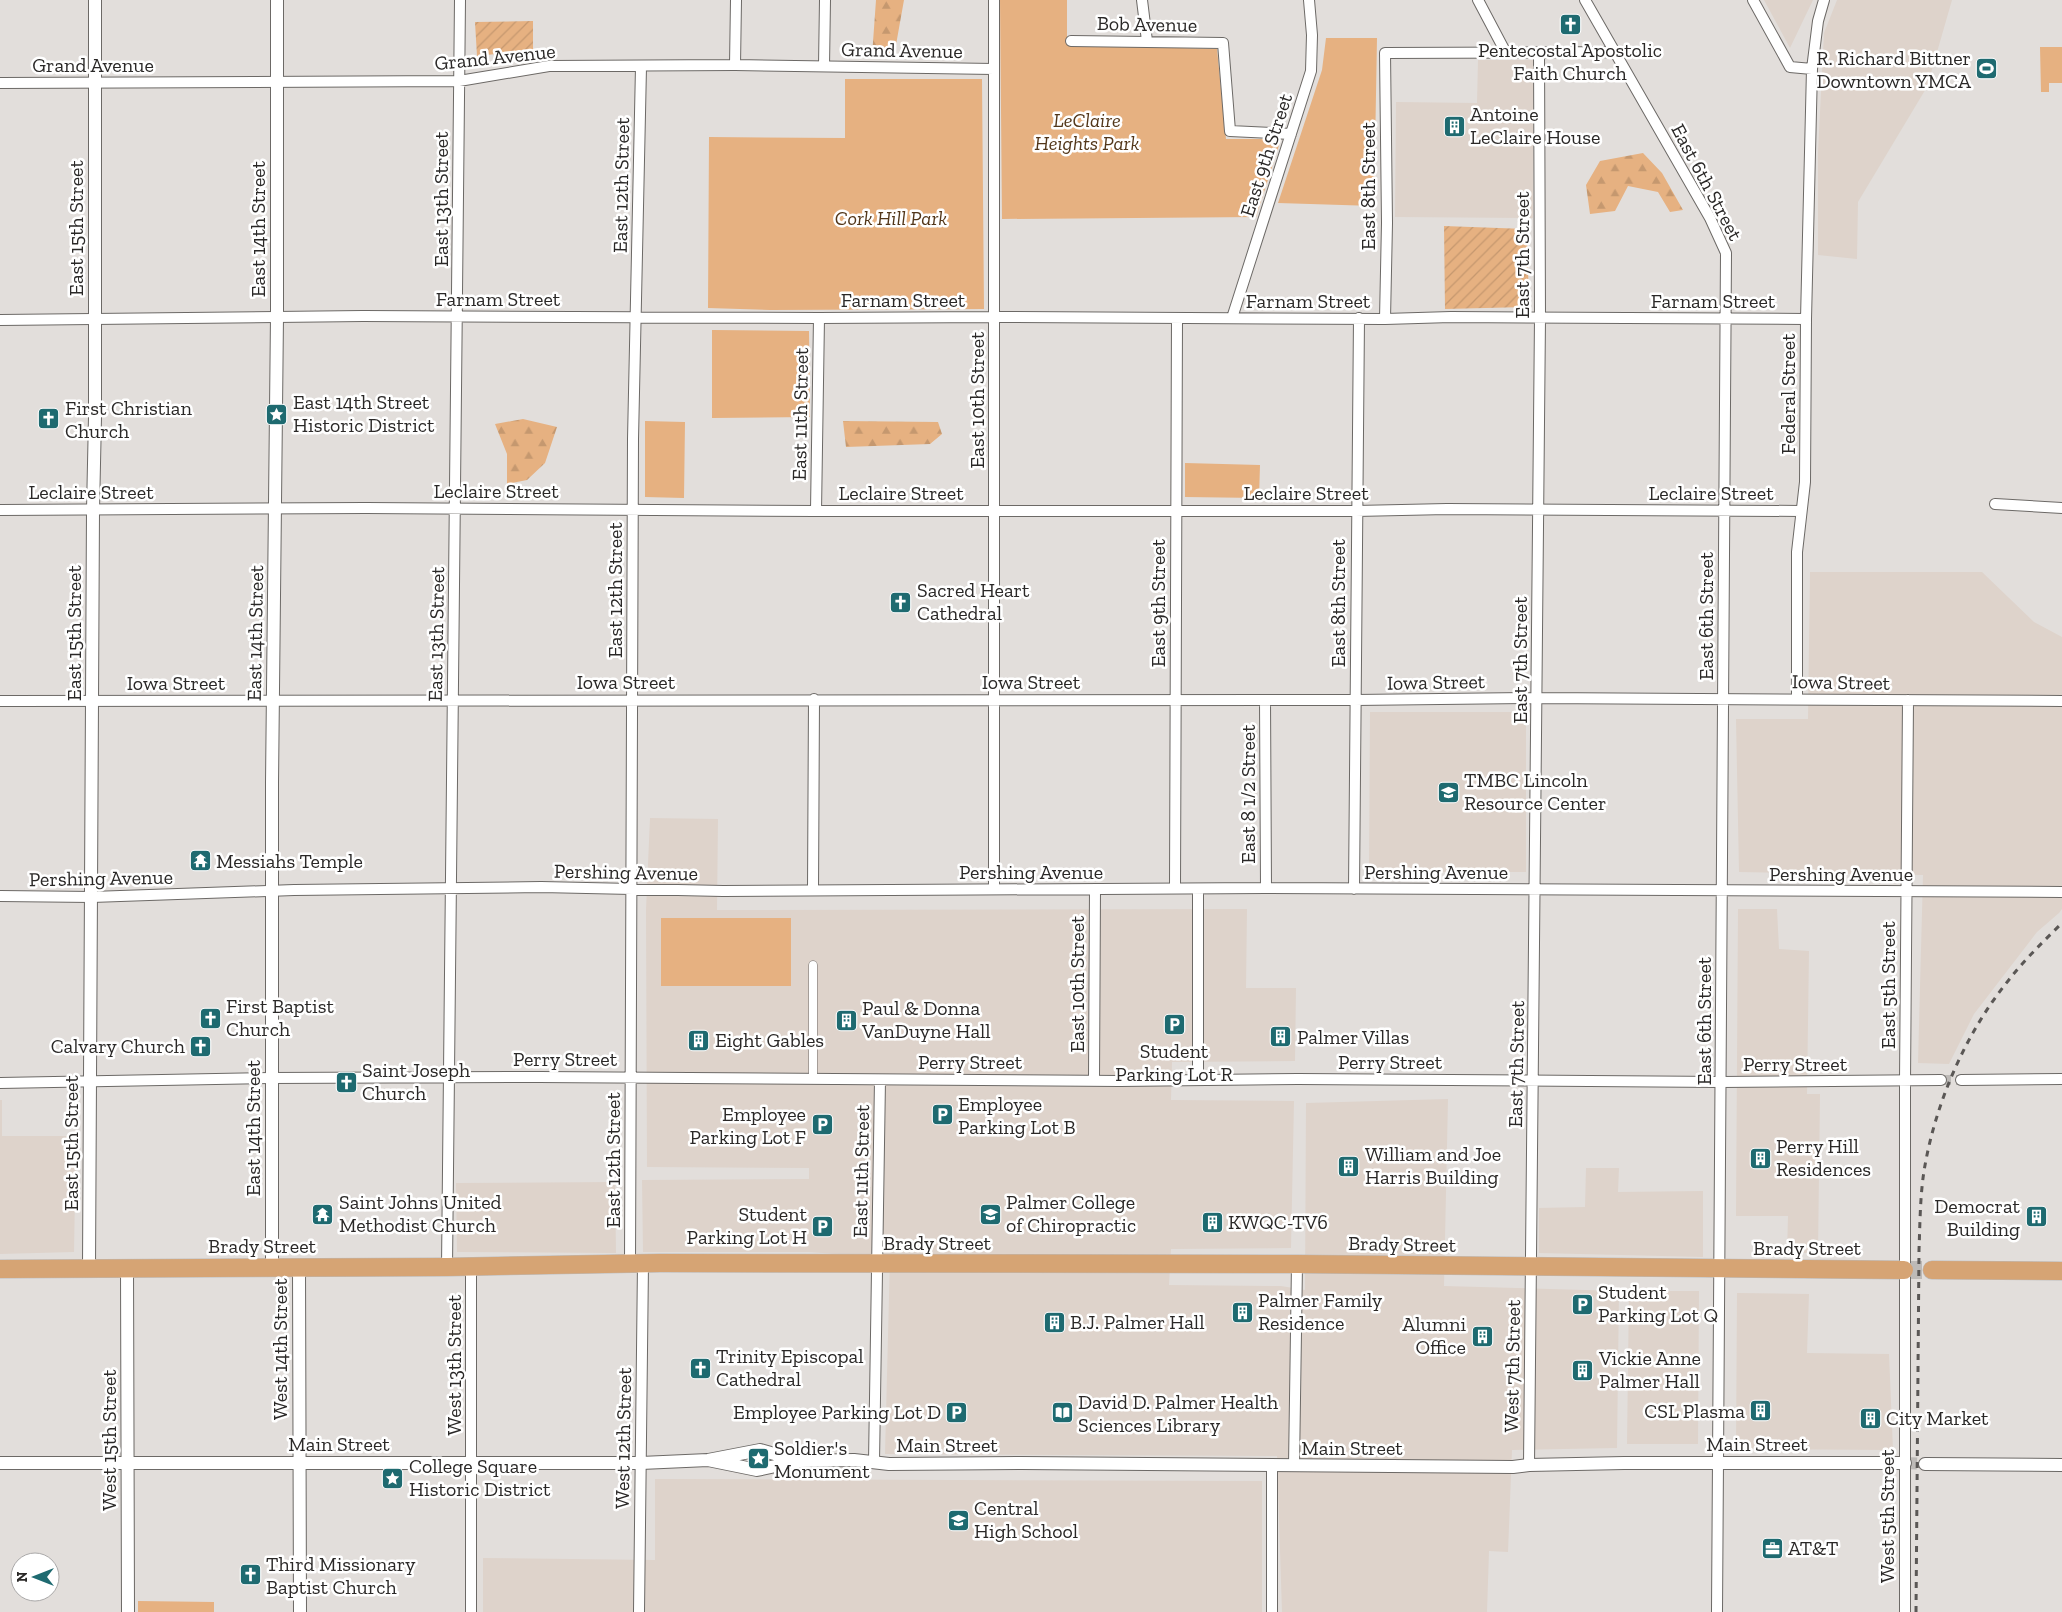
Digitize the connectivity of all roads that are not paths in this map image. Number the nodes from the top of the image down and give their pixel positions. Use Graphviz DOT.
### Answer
graph roads {
  1 [pos="95,0"];
  2 [pos="276,0"];
  3 [pos="460,0"];
  4 [pos="736,0"];
  5 [pos="825,0"];
  6 [pos="994,0"];
  7 [pos="1142,0"];
  8 [pos="1309,0"];
  9 [pos="1478,0"];
  10 [pos="1585,0"];
  11 [pos="1753,0"];
  12 [pos="1824,0"];
  13 [pos="1071,41"];
  14 [pos="1147,41"];
  15 [pos="1539,52"];
  16 [pos="1616,52"];
  17 [pos="1506,53"];
  18 [pos="736,65"];
  19 [pos="824,66"];
  20 [pos="641,67"];
  21 [pos="994,68"];
  22 [pos="1812,70"];
  23 [pos="459,81"];
  24 [pos="95,82"];
  25 [pos="0,83"];
  26 [pos="276,83"];
  27 [pos="1291,134"];
  28 [pos="277,316"];
  29 [pos="457,317"];
  30 [pos="994,317"];
  31 [pos="1726,317"];
  32 [pos="95,318"];
  33 [pos="635,318"];
  34 [pos="819,318"];
  35 [pos="1177,318"];
  36 [pos="1232,318"];
  37 [pos="1359,318"];
  38 [pos="1540,318"];
  39 [pos="1385,319"];
  40 [pos="1806,319"];
  41 [pos="0,320"];
  42 [pos="1994,504"];
  43 [pos="2062,508"];
  44 [pos="275,509"];
  45 [pos="455,509"];
  46 [pos="633,509"];
  47 [pos="1538,509"];
  48 [pos="0,510"];
  49 [pos="93,510"];
  50 [pos="994,510"];
  51 [pos="1175,510"];
  52 [pos="1724,510"];
  53 [pos="1801,510"];
  54 [pos="816,511"];
  55 [pos="1356,511"];
  56 [pos="1537,698"];
  57 [pos="453,699"];
  58 [pos="631,699"];
  59 [pos="814,699"];
  60 [pos="1723,699"];
  61 [pos="1797,699"];
  62 [pos="995,700"];
  63 [pos="1175,700"];
  64 [pos="1265,700"];
  65 [pos="1355,700"];
  66 [pos="1908,700"];
  67 [pos="0,701"];
  68 [pos="93,701"];
  69 [pos="273,701"];
  70 [pos="2062,701"];
  71 [pos="1266,888"];
  72 [pos="1354,888"];
  73 [pos="451,889"];
  74 [pos="1095,889"];
  75 [pos="1175,889"];
  76 [pos="1198,889"];
  77 [pos="631,890"];
  78 [pos="813,890"];
  79 [pos="994,890"];
  80 [pos="1535,890"];
  81 [pos="272,891"];
  82 [pos="1722,891"];
  83 [pos="1906,892"];
  84 [pos="2062,892"];
  85 [pos="0,896"];
  86 [pos="92,897"];
  87 [pos="813,965"];
  88 [pos="449,1077"];
  89 [pos="631,1077"];
  90 [pos="272,1078"];
  91 [pos="813,1079"];
  92 [pos="2062,1079"];
  93 [pos="880,1080"];
  94 [pos="1094,1080"];
  95 [pos="1198,1080"];
  96 [pos="1534,1080"];
  97 [pos="1941,1080"];
  98 [pos="1961,1080"];
  99 [pos="1905,1081"];
  100 [pos="1722,1082"];
  101 [pos="90,1083"];
  102 [pos="0,1084"];
  103 [pos="636,1264"];
  104 [pos="878,1264"];
  105 [pos="1297,1264"];
  106 [pos="89,1267"];
  107 [pos="127,1267"];
  108 [pos="272,1267"];
  109 [pos="299,1267"];
  110 [pos="471,1267"];
  111 [pos="1531,1267"];
  112 [pos="447,1268"];
  113 [pos="0,1269"];
  114 [pos="1720,1269"];
  115 [pos="1904,1270"];
  116 [pos="1932,1270"];
  117 [pos="2062,1272"];
  118 [pos="708,1460"];
  119 [pos="799,1460"];
  120 [pos="128,1462"];
  121 [pos="300,1462"];
  122 [pos="874,1462"];
  123 [pos="0,1463"];
  124 [pos="471,1463"];
  125 [pos="640,1463"];
  126 [pos="1718,1463"];
  127 [pos="1905,1463"];
  128 [pos="1925,1464"];
  129 [pos="1529,1465"];
  130 [pos="2062,1465"];
  131 [pos="1272,1466"];
  132 [pos="1294,1466"];
  133 [pos="128,1612"];
  134 [pos="300,1612"];
  135 [pos="471,1612"];
  136 [pos="639,1612"];
  137 [pos="1272,1612"];
  138 [pos="1717,1612"];
  139 [pos="1905,1612"];
  1 -- 24 [label="street, East 15th Street"];
  2 -- 26 [label="street, East 14th Street"];
  3 -- 23 [label="street, East 13th Street"];
  4 -- 18 [label="street"];
  5 -- 19 [label="street"];
  6 -- 21 [label="street, East 10th Street"];
  7 -- 14 [label="street"];
  8 -- 27 [label="street, East 9th Street"];
  9 -- 17 [label="street"];
  10 -- 16 [label="street, East 6th Street"];
  11 -- 22 [label="street"];
  12 -- 22 [label="street, Federal Street"];
  13 -- 14 [label="street, Bob Avenue"];
  14 -- 27 [label="street, Bob Avenue"];
  15 -- 16 [label="street"];
  15 -- 17 [label="street"];
  15 -- 38 [label="street, East 7th Street"];
  16 -- 31 [label="street, East 6th Street"];
  17 -- 39 [label="street, East 8th Street"];
  18 -- 19 [label="street, Grand Avenue"];
  18 -- 20 [label="street, Grand Avenue"];
  19 -- 21 [label="street, Grand Avenue"];
  20 -- 23 [label="street, Grand Avenue"];
  20 -- 33 [label="street, East 12th Street"];
  21 -- 30 [label="street, East 10th Street"];
  22 -- 40 [label="street, Federal Street"];
  23 -- 26 [label="street, Grand Avenue"];
  23 -- 29 [label="street, East 13th Street"];
  24 -- 25 [label="street, Grand Avenue"];
  24 -- 26 [label="street, Grand Avenue"];
  24 -- 32 [label="street, East 15th Street"];
  26 -- 28 [label="street, East 14th Street"];
  27 -- 36 [label="street, East 9th Street"];
  28 -- 29 [label="street, Farnam Street"];
  28 -- 32 [label="street, Farnam Street"];
  28 -- 44 [label="street, East 14th Street"];
  29 -- 33 [label="street, Farnam Street"];
  29 -- 45 [label="street, East 13th Street"];
  30 -- 34 [label="street, Farnam Street"];
  30 -- 35 [label="street, Farnam Street"];
  30 -- 50 [label="street, East 10th Street"];
  31 -- 38 [label="street, Farnam Street"];
  31 -- 40 [label="street, Farnam Street"];
  31 -- 52 [label="street, East 6th Street"];
  32 -- 41 [label="street, Farnam Street"];
  32 -- 49 [label="street, East 15th Street"];
  33 -- 34 [label="street, Farnam Street"];
  33 -- 46 [label="street, East 12th Street"];
  34 -- 54 [label="street, East 11th Street"];
  35 -- 36 [label="street, Farnam Street"];
  35 -- 51 [label="street, East 9th Street"];
  36 -- 37 [label="street, Farnam Street"];
  37 -- 39 [label="street, Farnam Street"];
  37 -- 55 [label="street, East 8th Street"];
  38 -- 39 [label="street, Farnam Street"];
  38 -- 47 [label="street, East 7th Street"];
  40 -- 53 [label="street, Federal Street"];
  42 -- 43 [label="street"];
  44 -- 45 [label="street, Leclaire Street"];
  44 -- 49 [label="street, Leclaire Street"];
  44 -- 69 [label="street, East 14th Street"];
  45 -- 46 [label="street, Leclaire Street"];
  45 -- 57 [label="street, East 13th Street"];
  46 -- 54 [label="street, Leclaire Street"];
  46 -- 58 [label="street, East 12th Street"];
  47 -- 52 [label="street, Leclaire Street"];
  47 -- 55 [label="street, Leclaire Street"];
  47 -- 56 [label="street, East 7th Street"];
  48 -- 49 [label="street, Leclaire Street"];
  49 -- 68 [label="street, East 15th Street"];
  50 -- 51 [label="street, Leclaire Street"];
  50 -- 54 [label="street, Leclaire Street"];
  50 -- 62 [label="street, East 10th Street"];
  51 -- 55 [label="street, Leclaire Street"];
  51 -- 63 [label="street, East 9th Street"];
  52 -- 53 [label="street, Leclaire Street"];
  52 -- 60 [label="street, East 6th Street"];
  53 -- 61 [label="street, Federal Street"];
  55 -- 65 [label="street, East 8th Street"];
  56 -- 60 [label="street, Iowa Street"];
  56 -- 65 [label="street, Iowa Street"];
  56 -- 80 [label="street, East 7th Street"];
  57 -- 58 [label="street, Iowa Street"];
  57 -- 69 [label="street, Iowa Street"];
  57 -- 73 [label="street, East 13th Street"];
  58 -- 59 [label="street, Iowa Street"];
  58 -- 77 [label="street, East 12th Street"];
  59 -- 62 [label="street, Iowa Street"];
  59 -- 78 [label="street"];
  60 -- 61 [label="street, Iowa Street"];
  60 -- 82 [label="street, East 6th Street"];
  61 -- 66 [label="street, Iowa Street"];
  62 -- 63 [label="street, Iowa Street"];
  62 -- 79 [label="street, East 10th Street"];
  63 -- 64 [label="street, Iowa Street"];
  63 -- 75 [label="street, East 9th Street"];
  64 -- 65 [label="street, Iowa Street"];
  64 -- 71 [label="street, East 8 1/2 Street"];
  65 -- 72 [label="street, East 8th Street"];
  66 -- 70 [label="street, Iowa Street"];
  66 -- 83 [label="street, East 5th Street"];
  67 -- 68 [label="street, Iowa Street"];
  68 -- 69 [label="street, Iowa Street"];
  68 -- 86 [label="street, East 15th Street"];
  69 -- 81 [label="street, East 14th Street"];
  71 -- 72 [label="street, Pershing Avenue"];
  71 -- 76 [label="street, Pershing Avenue"];
  72 -- 80 [label="street, Pershing Avenue"];
  73 -- 77 [label="street, Pershing Avenue"];
  73 -- 81 [label="street, Pershing Avenue"];
  73 -- 88 [label="street, East 13th Street"];
  74 -- 75 [label="street, Pershing Avenue"];
  74 -- 79 [label="street, Pershing Avenue"];
  74 -- 94 [label="street, East 10th Street"];
  75 -- 76 [label="street, Pershing Avenue"];
  76 -- 95 [label="street"];
  77 -- 78 [label="street, Pershing Avenue"];
  77 -- 89 [label="street, East 12th Street"];
  78 -- 79 [label="street, Pershing Avenue"];
  80 -- 82 [label="street, Pershing Avenue"];
  80 -- 96 [label="street, East 7th Street"];
  81 -- 86 [label="street, Pershing Avenue"];
  81 -- 90 [label="street, East 14th Street"];
  82 -- 83 [label="street, Pershing Avenue"];
  82 -- 100 [label="street, East 6th Street"];
  83 -- 84 [label="street, Pershing Avenue"];
  83 -- 99 [label="street, East 5th Street"];
  85 -- 86 [label="street, Pershing Avenue"];
  86 -- 101 [label="street, East 15th Street"];
  87 -- 91 [label="street"];
  88 -- 89 [label="street, Perry Street"];
  88 -- 90 [label="street, Perry Street"];
  88 -- 112 [label="street, East 13th Street"];
  89 -- 91 [label="street, Perry Street"];
  89 -- 103 [label="street, East 12th Street"];
  90 -- 101 [label="street, Perry Street"];
  90 -- 108 [label="street, East 14th Street"];
  91 -- 93 [label="street, Perry Street"];
  92 -- 98 [label="street"];
  93 -- 94 [label="street, Perry Street"];
  93 -- 104 [label="street, East 11th Street"];
  94 -- 95 [label="street, Perry Street"];
  95 -- 96 [label="street, Perry Street"];
  96 -- 100 [label="street, Perry Street"];
  96 -- 111 [label="street, East 7th Street"];
  97 -- 99 [label="street, Perry Street"];
  99 -- 100 [label="street, Perry Street"];
  99 -- 115 [label="street, East 5th Street"];
  100 -- 114 [label="street, East 6th Street"];
  101 -- 102 [label="street, Perry Street"];
  101 -- 106 [label="street, East 15th Street"];
  103 -- 104 [label="highway, Brady Street"];
  103 -- 110 [label="highway, Brady Street"];
  103 -- 125 [label="street, West 12th Street"];
  104 -- 105 [label="highway, Brady Street"];
  104 -- 122 [label="street, East 11th Street"];
  105 -- 111 [label="highway, Brady Street"];
  105 -- 132 [label="street"];
  106 -- 107 [label="highway, Brady Street"];
  106 -- 113 [label="highway, Brady Street"];
  107 -- 108 [label="highway, Brady Street"];
  107 -- 120 [label="street, West 15th Street"];
  108 -- 109 [label="highway, Brady Street"];
  109 -- 112 [label="highway, Brady Street"];
  109 -- 121 [label="street, West 14th Street"];
  110 -- 112 [label="highway, Brady Street"];
  110 -- 124 [label="street, West 13th Street"];
  111 -- 114 [label="highway, Brady Street"];
  111 -- 129 [label="street, West 7th Street"];
  114 -- 115 [label="highway, Brady Street"];
  114 -- 126 [label="street, East 6th Street"];
  115 -- 127 [label="street, West 5th Street"];
  116 -- 117 [label="highway"];
  118 -- 119 [label="street, Main Street"];
  118 -- 119 [label="street, Main Street"];
  118 -- 125 [label="street, Main Street"];
  119 -- 122 [label="street, Main Street"];
  120 -- 121 [label="street, Main Street"];
  120 -- 123 [label="street, Main Street"];
  120 -- 133 [label="street, West 15th Street"];
  121 -- 124 [label="street, Main Street"];
  121 -- 134 [label="street, West 14th Street"];
  122 -- 131 [label="street, Main Street"];
  124 -- 125 [label="street, Main Street"];
  124 -- 135 [label="street, West 13th Street"];
  125 -- 136 [label="street, West 12th Street"];
  126 -- 127 [label="street, Main Street"];
  126 -- 129 [label="street, Main Street"];
  126 -- 138 [label="street, East 6th Street"];
  127 -- 139 [label="street, West 5th Street"];
  128 -- 130 [label="street"];
  129 -- 132 [label="street, Main Street"];
  131 -- 132 [label="street, Main Street"];
  131 -- 137 [label="street"];
}
